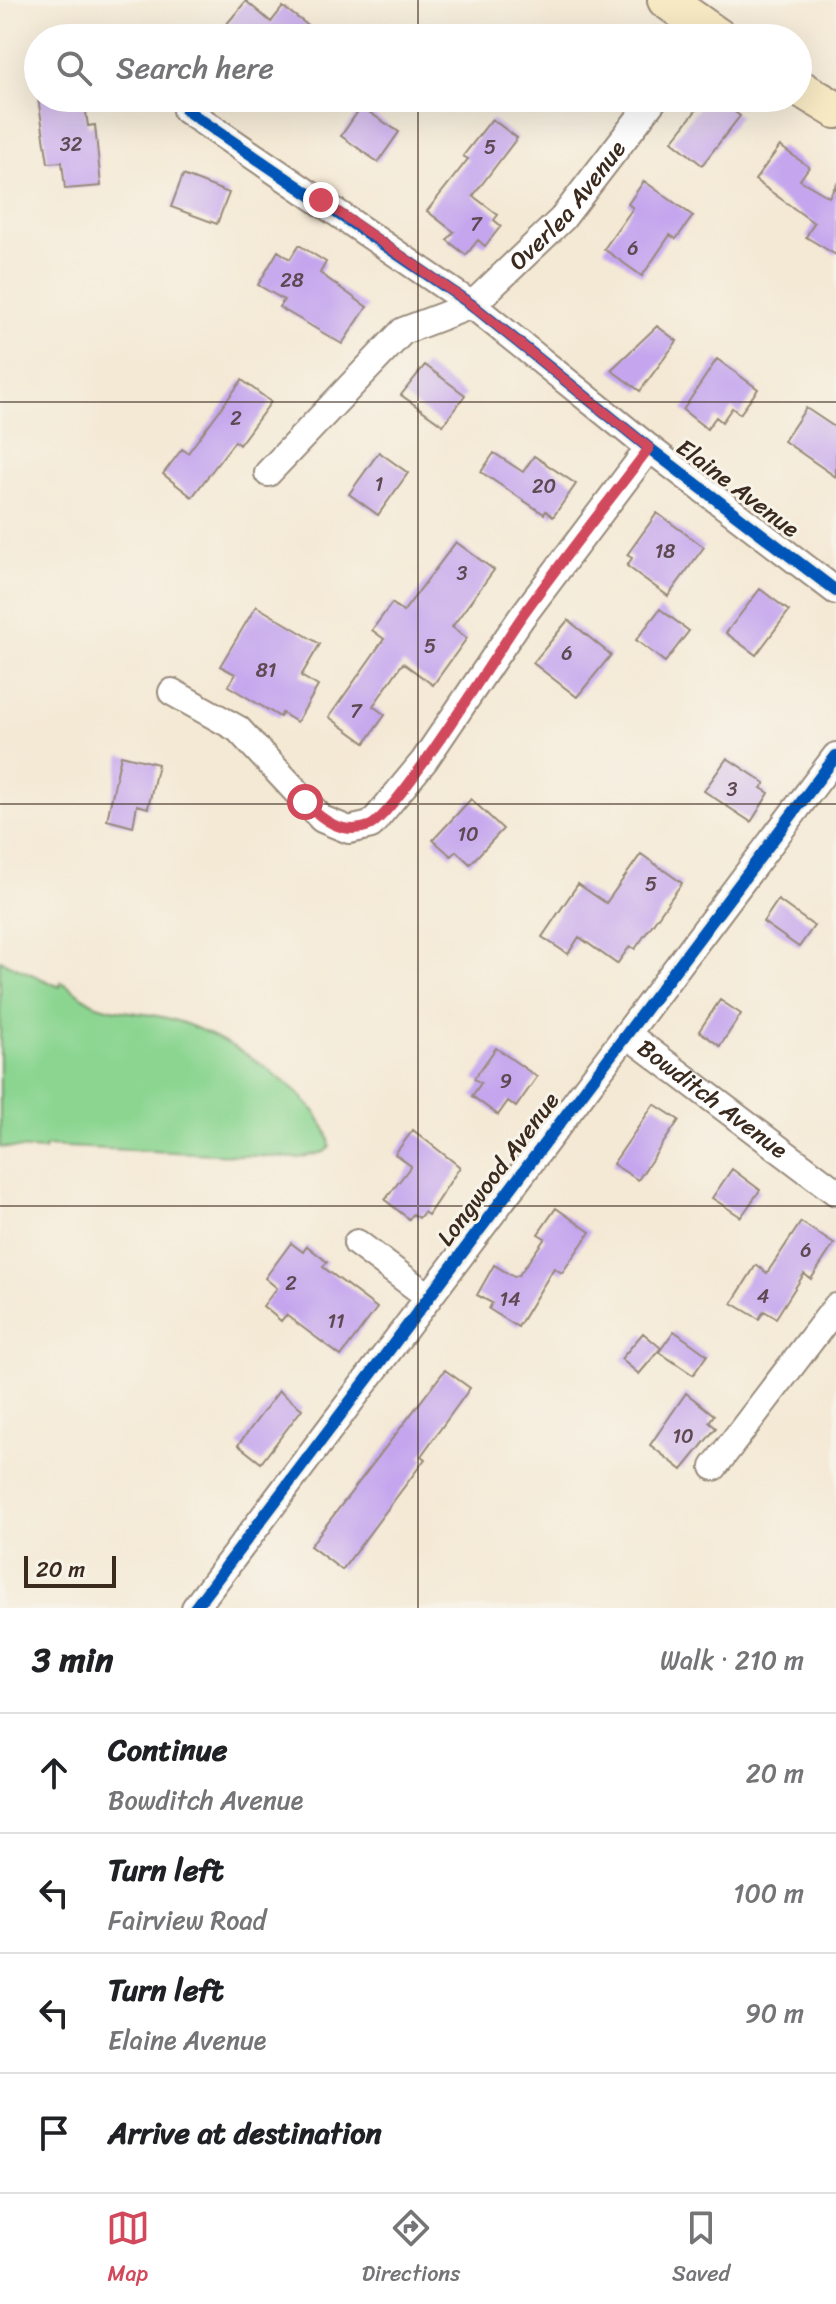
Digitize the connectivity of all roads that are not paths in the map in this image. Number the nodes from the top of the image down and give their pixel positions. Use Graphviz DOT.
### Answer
graph roads {
  1 [pos="666,0"];
  2 [pos="695,24"];
  3 [pos="812,95"];
  4 [pos="836,110"];
  5 [pos="189,112"];
  6 [pos="644,112"];
  7 [pos="472,305"];
  8 [pos="649,448"];
  9 [pos="268,473"];
  10 [pos="836,591"];
  11 [pos="172,692"];
  12 [pos="836,756"];
  13 [pos="628,1035"];
  14 [pos="836,1192"];
  15 [pos="357,1243"];
  16 [pos="429,1297"];
  17 [pos="836,1307"];
  18 [pos="714,1467"];
  19 [pos="195,1608"];
  1 -- 2 [label="main road"];
  3 -- 4 [label="main road"];
  5 -- 7 [label="street, Elaine Avenue"];
  6 -- 7 [label="street, Overlea Avenue"];
  7 -- 8 [label="street, Elaine Avenue"];
  7 -- 9 [label="street"];
  8 -- 10 [label="street, Elaine Avenue"];
  8 -- 11 [label="street"];
  12 -- 13 [label="street, Longwood Avenue"];
  13 -- 14 [label="street, Bowditch Avenue"];
  13 -- 16 [label="street, Longwood Avenue"];
  15 -- 16 [label="street"];
  16 -- 19 [label="street, Longwood Avenue"];
  17 -- 18 [label="street"];
}
